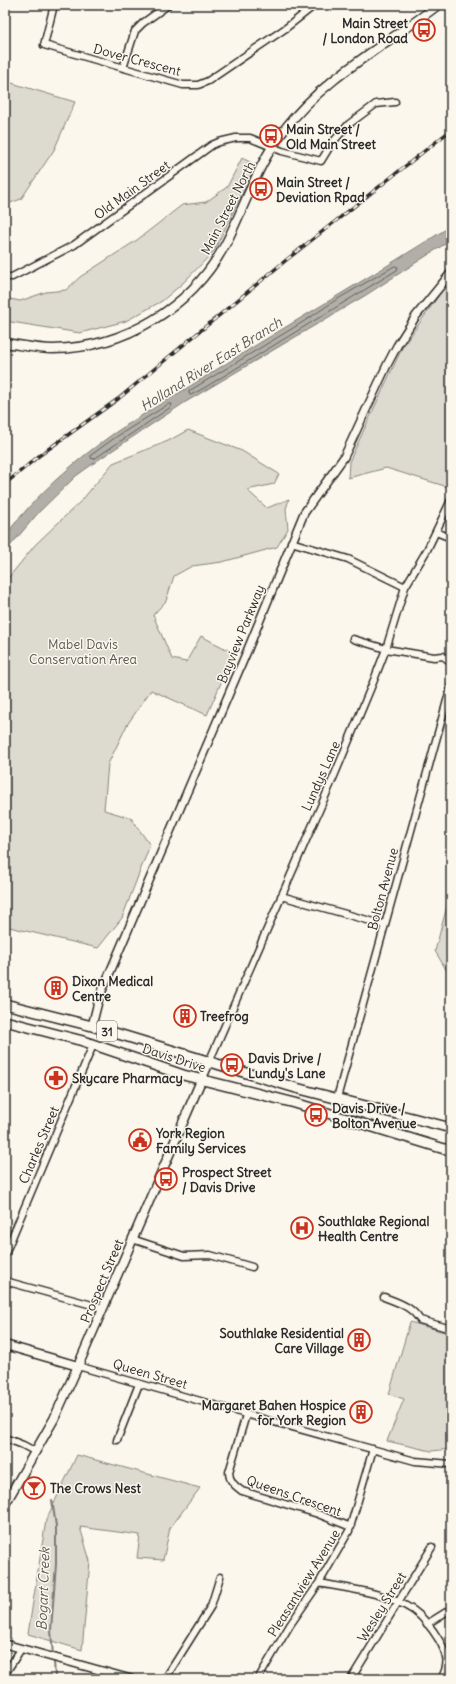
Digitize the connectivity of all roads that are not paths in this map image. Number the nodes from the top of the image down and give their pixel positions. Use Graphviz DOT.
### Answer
graph roads {
  1 [pos="54,5"];
  2 [pos="168,5"];
  3 [pos="318,6"];
  4 [pos="436,6"];
  5 [pos="123,68"];
  6 [pos="394,102"];
  7 [pos="273,148"];
  8 [pos="451,273"];
  9 [pos="5,277"];
  10 [pos="5,343"];
  11 [pos="451,500"];
  12 [pos="436,532"];
  13 [pos="451,538"];
  14 [pos="291,542"];
  15 [pos="405,586"];
  16 [pos="353,639"];
  17 [pos="386,649"];
  18 [pos="451,662"];
  19 [pos="451,686"];
  20 [pos="281,896"];
  21 [pos="385,925"];
  22 [pos="5,1004"];
  23 [pos="5,1021"];
  24 [pos="92,1026"];
  25 [pos="93,1044"];
  26 [pos="208,1062"];
  27 [pos="200,1080"];
  28 [pos="337,1098"];
  29 [pos="451,1128"];
  30 [pos="451,1151"];
  31 [pos="132,1239"];
  32 [pos="5,1254"];
  33 [pos="252,1267"];
  34 [pos="5,1281"];
  35 [pos="384,1297"];
  36 [pos="103,1308"];
  37 [pos="451,1329"];
  38 [pos="5,1346"];
  39 [pos="78,1366"];
  40 [pos="139,1384"];
  41 [pos="246,1414"];
  42 [pos="5,1438"];
  43 [pos="117,1440"];
  44 [pos="373,1449"];
  45 [pos="36,1452"];
  46 [pos="451,1464"];
  47 [pos="5,1504"];
  48 [pos="351,1527"];
  49 [pos="432,1547"];
  50 [pos="220,1577"];
  51 [pos="319,1583"];
  52 [pos="398,1602"];
  53 [pos="451,1610"];
  54 [pos="427,1624"];
  55 [pos="5,1644"];
  56 [pos="21,1649"];
  57 [pos="5,1674"];
  58 [pos="443,1677"];
  59 [pos="131,1679"];
  60 [pos="165,1679"];
  61 [pos="258,1679"];
  62 [pos="351,1679"];
  63 [pos="450,1679"];
  1 -- 5 [label="street, Dover Crescent"];
  2 -- 5 [label="street"];
  3 -- 5 [label="street, Dover Crescent"];
  4 -- 7 [label="main road, Main Street North"];
  6 -- 7 [label="street, Old Main Street"];
  7 -- 9 [label="street, Old Main Street"];
  7 -- 10 [label="main road, Main Street North"];
  8 -- 14 [label="street, Bayview Parkway"];
  11 -- 12 [label="street, Lundys Lane"];
  12 -- 13 [label="street"];
  12 -- 15 [label="street, Lundys Lane"];
  14 -- 15 [label="street"];
  14 -- 24 [label="street, Bayview Parkway"];
  15 -- 17 [label="street, Lundys Lane"];
  16 -- 17 [label="street"];
  17 -- 18 [label="street"];
  17 -- 20 [label="street, Lundys Lane"];
  19 -- 21 [label="street, Bolton Avenue"];
  20 -- 21 [label="street"];
  20 -- 26 [label="street, Lundys Lane"];
  21 -- 28 [label="street, Bolton Avenue"];
  22 -- 24 [label="main road, Davis Drive / 31"];
  23 -- 25 [label="main road, Davis Drive / 31"];
  24 -- 26 [label="main road, Davis Drive / 31"];
  25 -- 27 [label="main road, Davis Drive / 31"];
  25 -- 32 [label="street, Charles Street"];
  26 -- 27 [label="main road, Prospect Street"];
  26 -- 28 [label="main road, Davis Drive / 31"];
  27 -- 30 [label="main road, Davis Drive / 31"];
  27 -- 31 [label="main road, Prospect Street"];
  28 -- 29 [label="main road, Davis Drive / 31"];
  31 -- 33 [label="street"];
  31 -- 36 [label="main road, Prospect Street"];
  34 -- 36 [label="street"];
  35 -- 37 [label="street"];
  36 -- 39 [label="main road, Prospect Street"];
  38 -- 39 [label="main road, Queen Street"];
  39 -- 40 [label="street, Queen Street"];
  39 -- 45 [label="main road, Prospect Street"];
  40 -- 41 [label="street, Queen Street"];
  40 -- 43 [label="street"];
  41 -- 44 [label="street, Queen Street"];
  41 -- 48 [label="street, Queens Crescent"];
  42 -- 45 [label="street"];
  44 -- 46 [label="street, Queen Street"];
  44 -- 48 [label="street, Pleasantview Avenue"];
  45 -- 47 [label="main road, Prospect Street"];
  48 -- 51 [label="street, Pleasantview Avenue"];
  49 -- 52 [label="street, Wesley Street"];
  50 -- 60 [label="street"];
  51 -- 52 [label="street"];
  51 -- 61 [label="street, Pleasantview Avenue"];
  52 -- 54 [label="street"];
  52 -- 62 [label="street, Wesley Street"];
  53 -- 54 [label="street"];
  54 -- 58 [label="street"];
  55 -- 56 [label="street"];
  56 -- 57 [label="street"];
  56 -- 59 [label="street"];
  58 -- 63 [label="street"];
}
